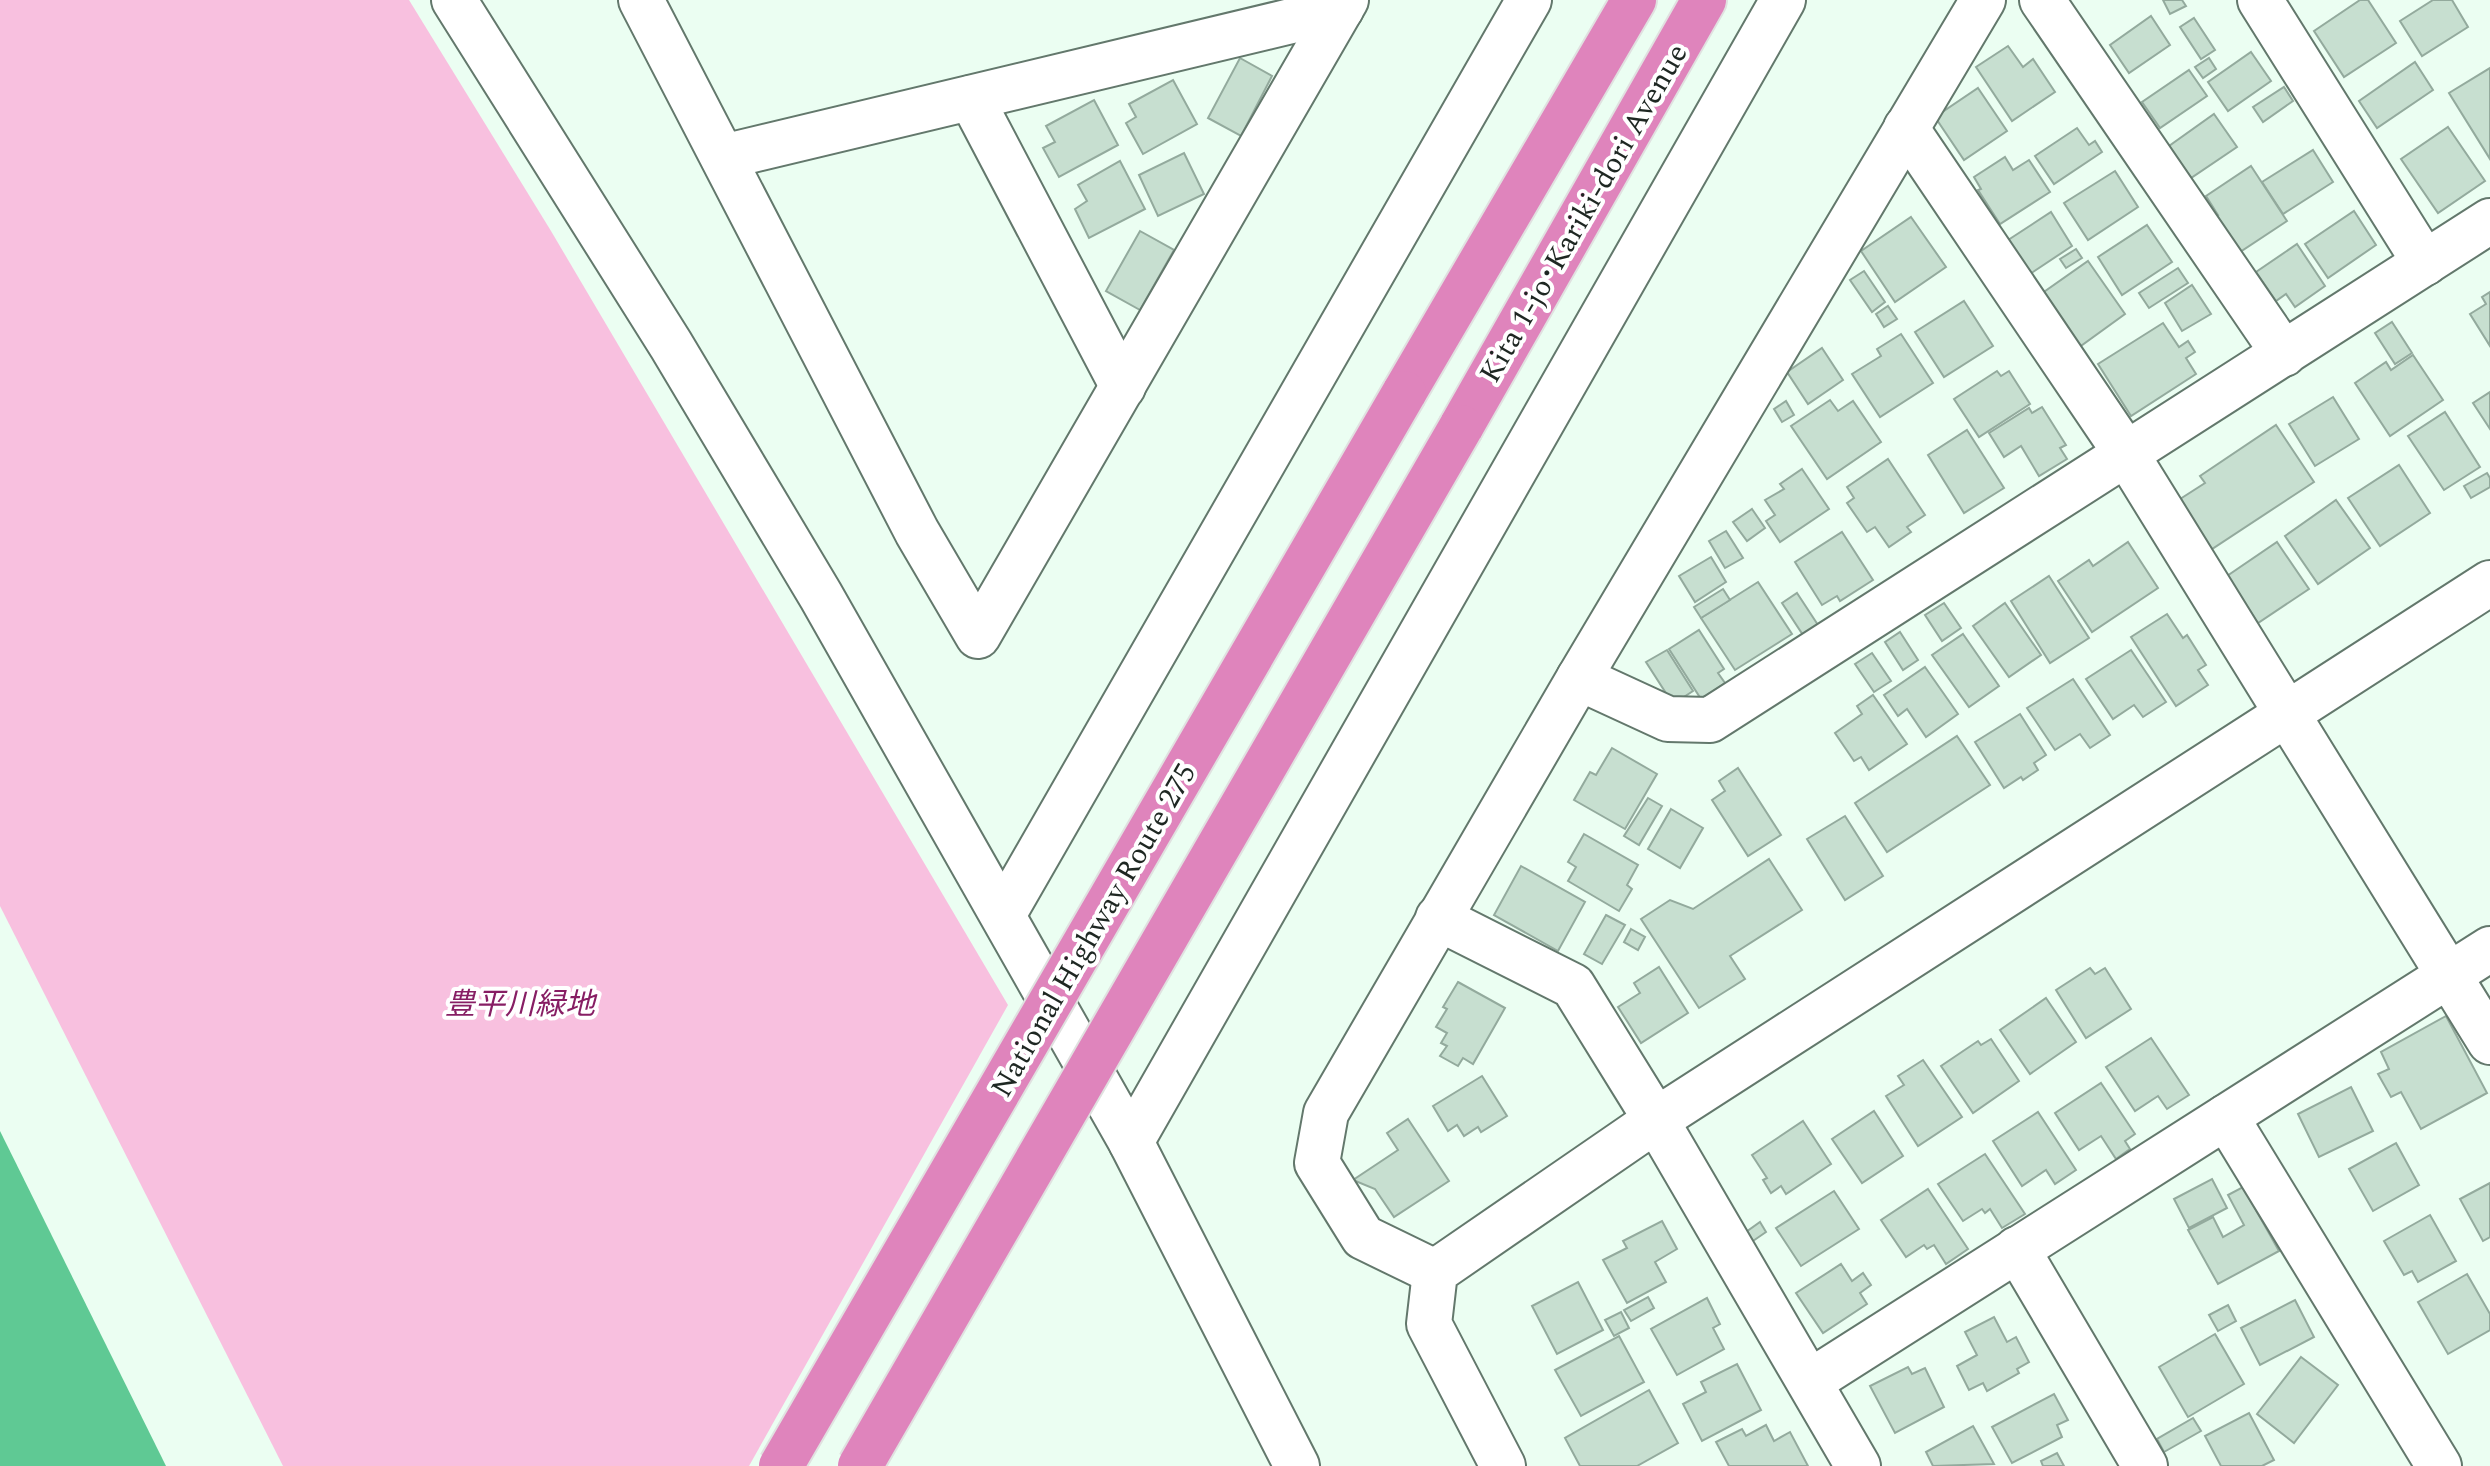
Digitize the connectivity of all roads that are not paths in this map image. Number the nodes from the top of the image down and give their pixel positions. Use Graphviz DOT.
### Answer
graph roads {
  1 [pos="454,0"];
  2 [pos="641,0"];
  3 [pos="1529,0"];
  4 [pos="1634,0"];
  5 [pos="1704,0"];
  6 [pos="1783,0"];
  7 [pos="1983,0"];
  8 [pos="2042,0"];
  9 [pos="2260,0"];
  10 [pos="1344,4"];
  11 [pos="971,98"];
  12 [pos="1906,128"];
  13 [pos="723,157"];
  14 [pos="2490,221"];
  15 [pos="2425,263"];
  16 [pos="2284,354"];
  17 [pos="1123,387"];
  18 [pos="1404,393"];
  19 [pos="2127,455"];
  20 [pos="2490,583"];
  21 [pos="1579,678"];
  22 [pos="2287,716"];
  23 [pos="1003,915"];
  24 [pos="1438,918"];
  25 [pos="2490,949"];
  26 [pos="2450,974"];
  27 [pos="2490,1042"];
  28 [pos="2226,1117"];
  29 [pos="1656,1120"];
  30 [pos="1131,1142"];
  31 [pos="2017,1249"];
  32 [pos="1435,1272"];
  33 [pos="1811,1381"];
  34 [pos="781,1466"];
  35 [pos="860,1466"];
  36 [pos="1297,1466"];
  37 [pos="1503,1466"];
  38 [pos="1858,1466"];
  39 [pos="2145,1466"];
  40 [pos="2439,1466"];
  1 -- 23 [label="street"];
  2 -- 13 [label="street"];
  3 -- 23 [label="street"];
  4 -- 18 [label="highway, Kita 1-jo･Kariki-dori Avenue"];
  5 -- 35 [label="highway, Kita 1-jo･Kariki-dori Avenue, bridge"];
  6 -- 30 [label="street"];
  7 -- 12 [label="street"];
  8 -- 16 [label="street"];
  9 -- 15 [label="street"];
  10 -- 11 [label="street"];
  10 -- 17 [label="street"];
  11 -- 13 [label="street"];
  11 -- 17 [label="street"];
  12 -- 19 [label="street"];
  12 -- 21 [label="street"];
  13 -- 17 [label="street"];
  14 -- 15 [label="street"];
  15 -- 16 [label="street"];
  16 -- 19 [label="street"];
  18 -- 34 [label="highway, National Highway Route 275, bridge"];
  19 -- 21 [label="street"];
  19 -- 22 [label="street"];
  20 -- 22 [label="street"];
  21 -- 24 [label="street"];
  22 -- 26 [label="street"];
  22 -- 29 [label="street"];
  23 -- 30 [label="street"];
  24 -- 29 [label="street"];
  24 -- 32 [label="street"];
  25 -- 26 [label="street"];
  26 -- 27 [label="street"];
  26 -- 28 [label="street"];
  28 -- 31 [label="street"];
  28 -- 40 [label="street"];
  29 -- 32 [label="street"];
  29 -- 33 [label="street"];
  30 -- 36 [label="street"];
  31 -- 33 [label="street"];
  31 -- 39 [label="street"];
  32 -- 37 [label="street"];
  33 -- 38 [label="street"];
}
